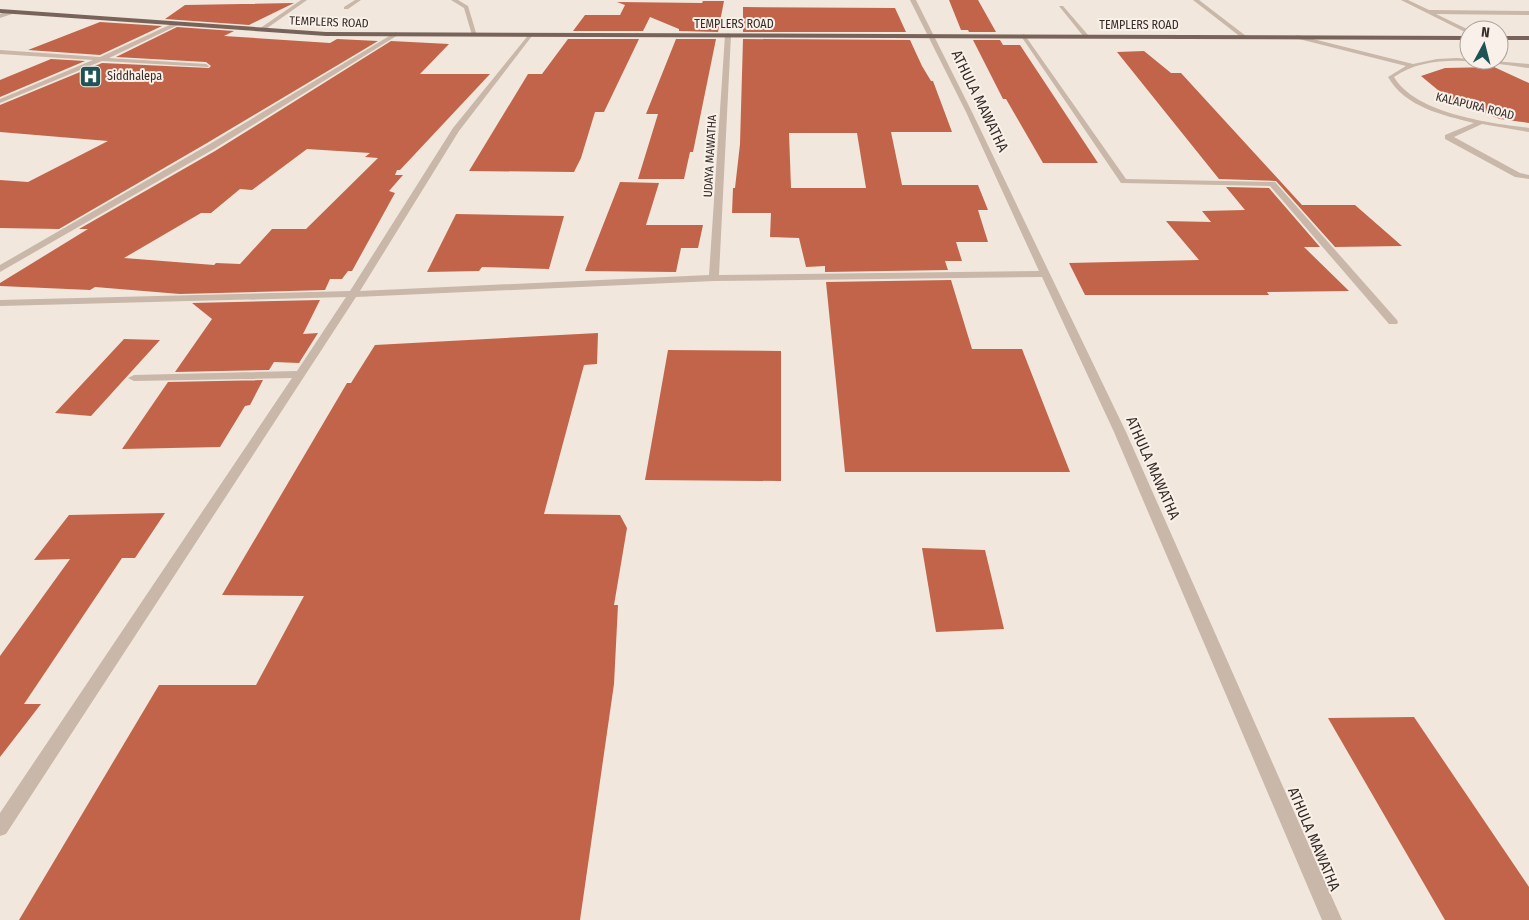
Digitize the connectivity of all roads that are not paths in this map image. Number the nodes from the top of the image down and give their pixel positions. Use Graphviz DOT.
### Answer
graph roads {
  1 [pos="304,0"];
  2 [pos="358,0"];
  3 [pos="454,0"];
  4 [pos="913,0"];
  5 [pos="1196,0"];
  6 [pos="1404,0"];
  7 [pos="1061,7"];
  8 [pos="346,8"];
  9 [pos="0,11"];
  10 [pos="13,12"];
  11 [pos="1428,12"];
  12 [pos="1529,13"];
  13 [pos="0,16"];
  14 [pos="176,24"];
  15 [pos="1459,27"];
  16 [pos="261,30"];
  17 [pos="396,34"];
  18 [pos="475,35"];
  19 [pos="530,35"];
  20 [pos="728,35"];
  21 [pos="930,36"];
  22 [pos="1024,36"];
  23 [pos="1086,36"];
  24 [pos="1244,37"];
  25 [pos="1297,37"];
  26 [pos="1459,38"];
  27 [pos="1509,38"];
  28 [pos="1529,38"];
  29 [pos="0,52"];
  30 [pos="103,58"];
  31 [pos="1411,65"];
  32 [pos="206,66"];
  33 [pos="1529,66"];
  34 [pos="1,101"];
  35 [pos="1481,122"];
  36 [pos="1529,130"];
  37 [pos="1529,177"];
  38 [pos="0,269"];
  39 [pos="1046,274"];
  40 [pos="714,278"];
  41 [pos="353,294"];
  42 [pos="0,303"];
  43 [pos="1392,322"];
  44 [pos="300,374"];
  45 [pos="134,378"];
  46 [pos="0,828"];
  47 [pos="1332,920"];
  1 -- 16 [label="street"];
  2 -- 8 [label="street"];
  3 -- 18 [label="street"];
  4 -- 21 [label="street, ATHULA MAWATHA"];
  5 -- 24 [label="street"];
  6 -- 11 [label="street"];
  7 -- 23 [label="street"];
  9 -- 10 [label="main road, TEMPLERS ROAD"];
  10 -- 13 [label="street"];
  10 -- 14 [label="main road, TEMPLERS ROAD"];
  11 -- 12 [label="street"];
  11 -- 15 [label="street"];
  14 -- 16 [label="main road, TEMPLERS ROAD"];
  14 -- 30 [label="street"];
  16 -- 17 [label="main road, TEMPLERS ROAD"];
  17 -- 18 [label="main road, TEMPLERS ROAD"];
  17 -- 38 [label="street"];
  18 -- 19 [label="main road, TEMPLERS ROAD"];
  19 -- 20 [label="main road, TEMPLERS ROAD"];
  19 -- 41 [label="street"];
  20 -- 21 [label="main road, TEMPLERS ROAD"];
  20 -- 40 [label="street, UDAYA MAWATHA"];
  21 -- 22 [label="main road, TEMPLERS ROAD"];
  21 -- 39 [label="street, ATHULA MAWATHA"];
  22 -- 23 [label="main road, TEMPLERS ROAD"];
  22 -- 43 [label="street"];
  23 -- 24 [label="main road, TEMPLERS ROAD"];
  24 -- 25 [label="main road, TEMPLERS ROAD"];
  25 -- 26 [label="main road, TEMPLERS ROAD"];
  25 -- 31 [label="street, KALAPURA ROAD"];
  27 -- 28 [label="main road"];
  29 -- 30 [label="street"];
  30 -- 32 [label="street"];
  30 -- 34 [label="street"];
  31 -- 33 [label="street, KALAPURA ROAD"];
  31 -- 35 [label="street, KALAPURA ROAD"];
  35 -- 36 [label="street, KALAPURA ROAD"];
  35 -- 37 [label="street"];
  39 -- 40 [label="street"];
  39 -- 47 [label="street, ATHULA MAWATHA"];
  40 -- 41 [label="street"];
  41 -- 42 [label="street"];
  41 -- 44 [label="street"];
  44 -- 45 [label="street"];
  44 -- 46 [label="street"];
}
